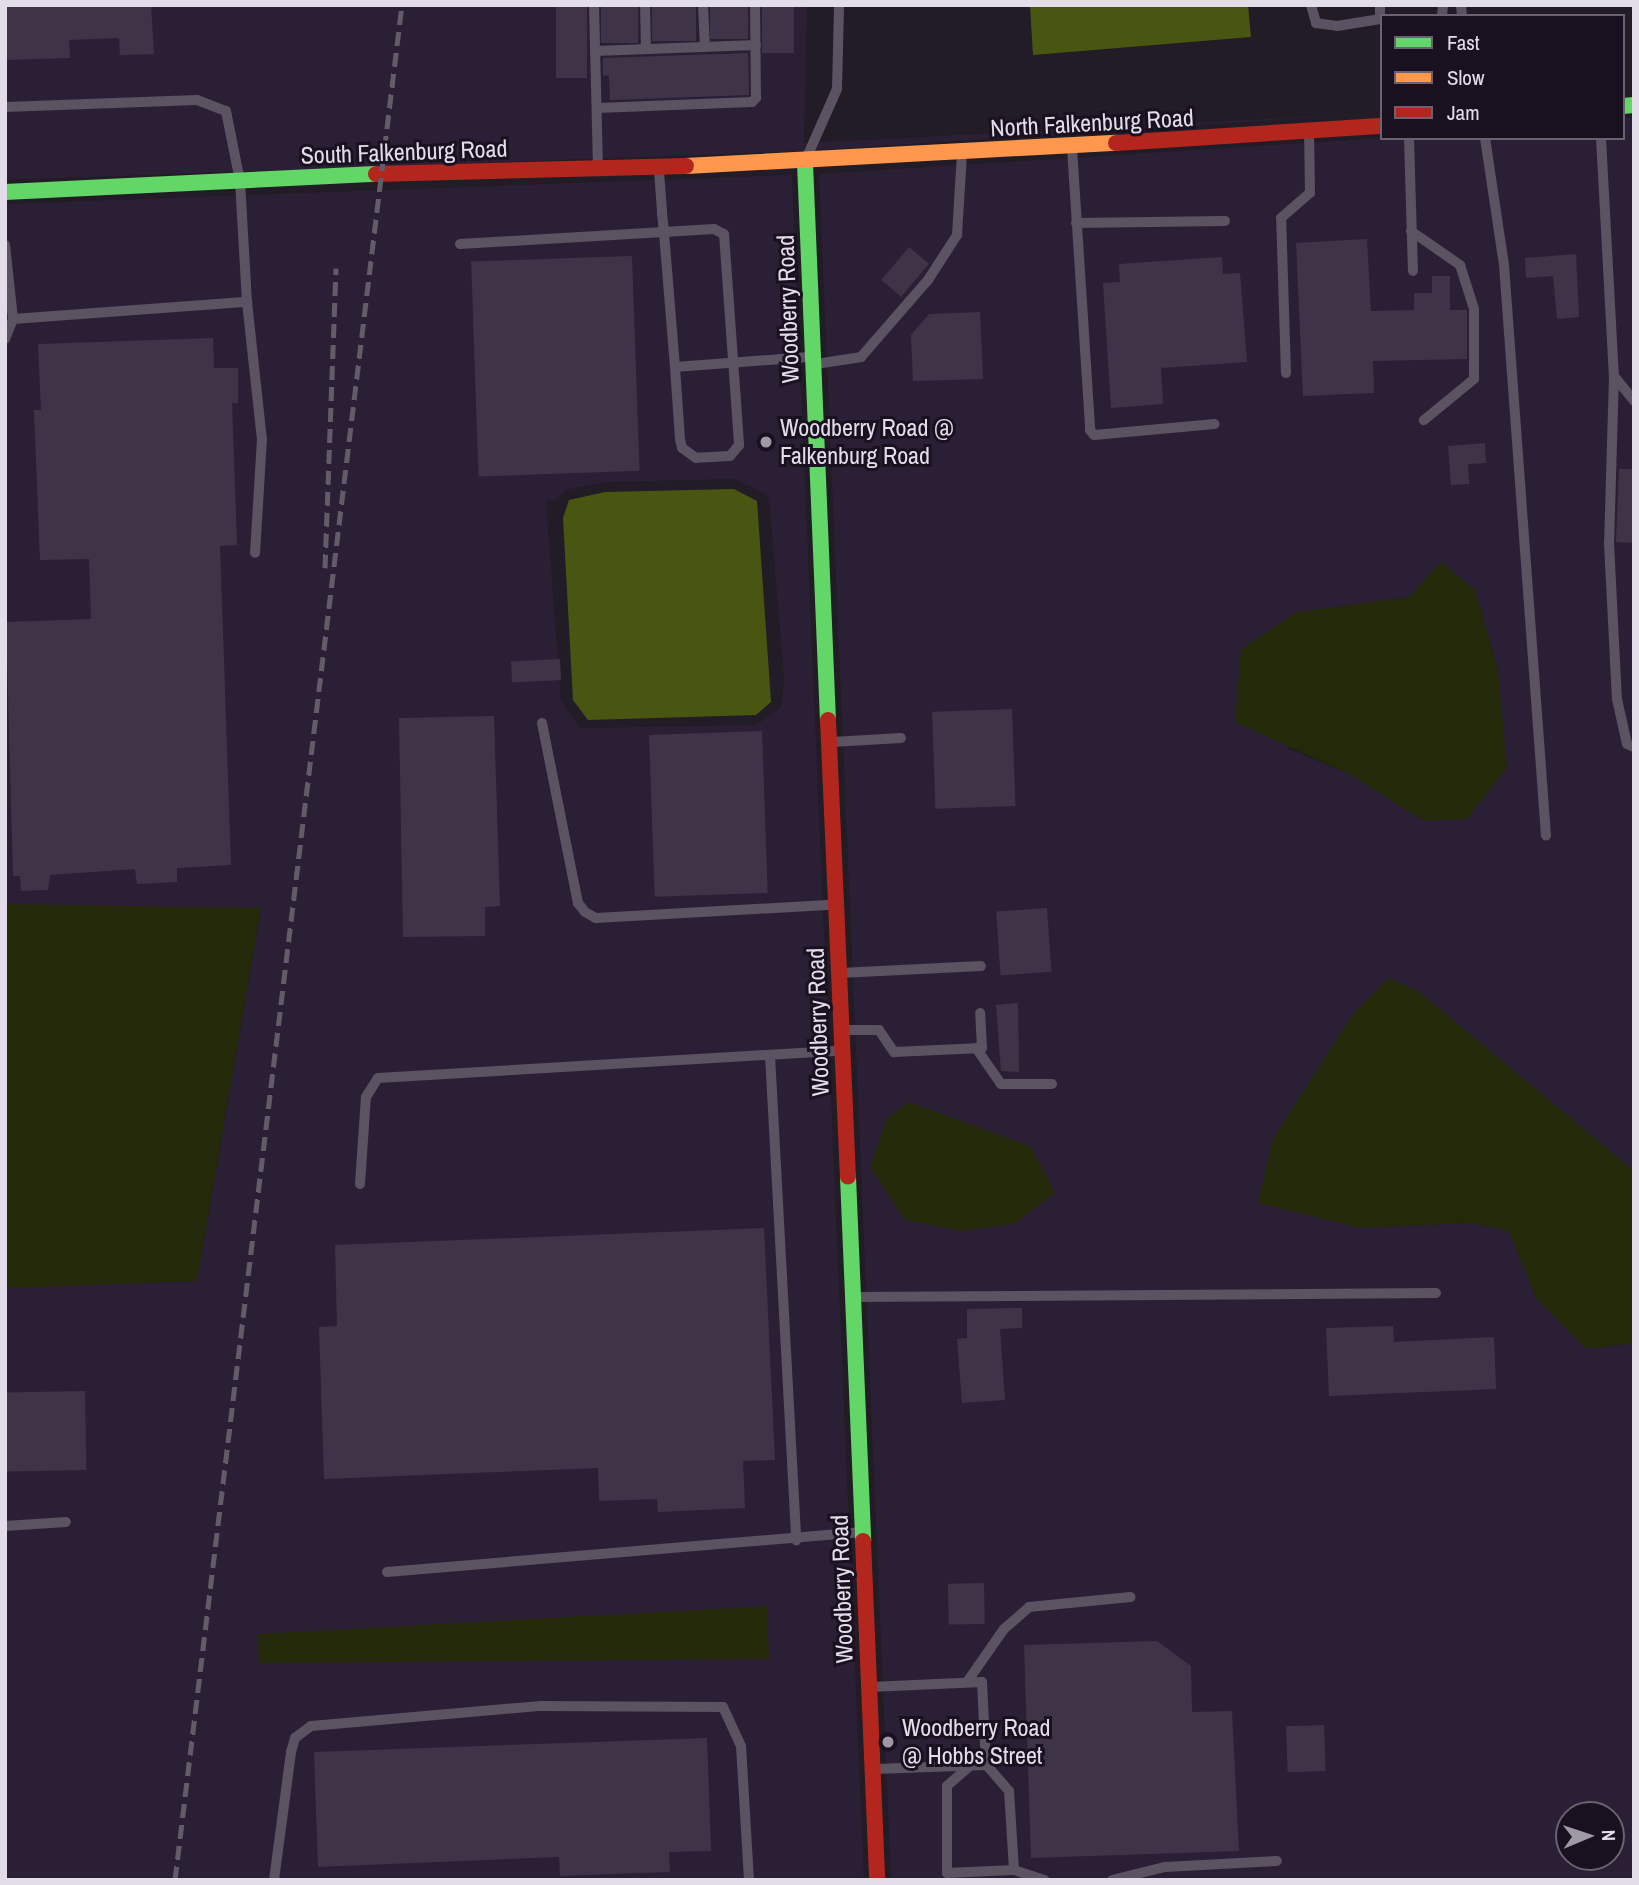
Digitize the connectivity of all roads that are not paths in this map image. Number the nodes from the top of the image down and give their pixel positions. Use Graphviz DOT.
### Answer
graph roads {
  1 [pos="594,5"];
  2 [pos="645,5"];
  3 [pos="703,5"];
  4 [pos="755,5"];
  5 [pos="839,5"];
  6 [pos="1311,5"];
  7 [pos="1380,5"];
  8 [pos="755,45"];
  9 [pos="705,47"];
  10 [pos="646,49"];
  11 [pos="596,51"];
  12 [pos="5,107"];
  13 [pos="597,108"];
  14 [pos="1380,126"];
  15 [pos="1309,132"];
  16 [pos="1409,140"];
  17 [pos="1485,140"];
  18 [pos="1601,140"];
  19 [pos="1072,147"];
  20 [pos="962,153"];
  21 [pos="805,163"];
  22 [pos="658,167"];
  23 [pos="598,169"];
  24 [pos="240,181"];
  25 [pos="5,192"];
  26 [pos="1225,221"];
  27 [pos="1076,222"];
  28 [pos="1411,231"];
  29 [pos="664,232"];
  30 [pos="460,244"];
  31 [pos="5,245"];
  32 [pos="1413,271"];
  33 [pos="247,302"];
  34 [pos="13,318"];
  35 [pos="5,339"];
  36 [pos="813,360"];
  37 [pos="734,363"];
  38 [pos="675,368"];
  39 [pos="1286,373"];
  40 [pos="1614,376"];
  41 [pos="1634,401"];
  42 [pos="1424,419"];
  43 [pos="1214,424"];
  44 [pos="255,553"];
  45 [pos="542,723"];
  46 [pos="901,738"];
  47 [pos="829,742"];
  48 [pos="1634,747"];
  49 [pos="1546,835"];
  50 [pos="836,905"];
  51 [pos="981,966"];
  52 [pos="839,973"];
  53 [pos="980,1013"];
  54 [pos="841,1030"];
  55 [pos="976,1048"];
  56 [pos="842,1050"];
  57 [pos="770,1055"];
  58 [pos="1052,1084"];
  59 [pos="360,1184"];
  60 [pos="1436,1293"];
  61 [pos="853,1297"];
  62 [pos="66,1522"];
  63 [pos="5,1526"];
  64 [pos="863,1531"];
  65 [pos="796,1540"];
  66 [pos="387,1572"];
  67 [pos="1131,1597"];
  68 [pos="967,1682"];
  69 [pos="869,1686"];
  70 [pos="971,1765"];
  71 [pos="986,1765"];
  72 [pos="873,1769"];
  73 [pos="1277,1861"];
  74 [pos="1014,1870"];
  75 [pos="274,1880"];
  76 [pos="749,1880"];
  77 [pos="877,1880"];
  78 [pos="1044,1880"];
  79 [pos="1112,1880"];
  1 -- 11 [label="lane"];
  2 -- 10 [label="lane"];
  3 -- 9 [label="lane"];
  4 -- 8 [label="lane"];
  5 -- 21 [label="lane"];
  6 -- 7 [label="lane"];
  8 -- 9 [label="lane"];
  8 -- 13 [label="lane"];
  9 -- 10 [label="lane"];
  10 -- 11 [label="lane"];
  11 -- 13 [label="lane"];
  12 -- 24 [label="lane"];
  13 -- 23 [label="lane"];
  14 -- 15 [label="street, North Falkenburg Road"];
  15 -- 19 [label="street, North Falkenburg Road"];
  15 -- 39 [label="lane"];
  16 -- 28 [label="lane"];
  17 -- 49 [label="lane"];
  18 -- 40 [label="lane"];
  19 -- 20 [label="street, North Falkenburg Road"];
  19 -- 27 [label="lane"];
  20 -- 21 [label="street, North Falkenburg Road"];
  20 -- 36 [label="lane"];
  21 -- 22 [label="street, South Falkenburg Road"];
  21 -- 36 [label="street, Woodberry Road"];
  22 -- 23 [label="street, South Falkenburg Road"];
  22 -- 29 [label="lane"];
  23 -- 24 [label="street, South Falkenburg Road"];
  24 -- 25 [label="street, South Falkenburg Road"];
  24 -- 33 [label="lane"];
  26 -- 27 [label="lane"];
  27 -- 43 [label="lane"];
  28 -- 32 [label="lane"];
  28 -- 42 [label="lane"];
  29 -- 30 [label="lane"];
  29 -- 37 [label="lane"];
  29 -- 38 [label="lane"];
  31 -- 34 [label="lane"];
  33 -- 34 [label="lane"];
  33 -- 44 [label="lane"];
  34 -- 35 [label="lane"];
  36 -- 37 [label="lane"];
  36 -- 47 [label="street, Woodberry Road"];
  37 -- 38 [label="lane"];
  37 -- 38 [label="lane"];
  40 -- 41 [label="lane"];
  40 -- 48 [label="lane"];
  45 -- 50 [label="lane"];
  46 -- 47 [label="lane"];
  47 -- 50 [label="street, Woodberry Road"];
  50 -- 52 [label="street, Woodberry Road"];
  51 -- 52 [label="lane"];
  52 -- 54 [label="street, Woodberry Road"];
  53 -- 55 [label="lane"];
  54 -- 55 [label="lane"];
  54 -- 56 [label="street, Woodberry Road"];
  55 -- 58 [label="lane"];
  56 -- 57 [label="lane"];
  56 -- 61 [label="street, Woodberry Road"];
  57 -- 59 [label="lane"];
  57 -- 65 [label="lane"];
  60 -- 61 [label="lane"];
  61 -- 64 [label="street, Woodberry Road"];
  62 -- 63 [label="lane"];
  64 -- 65 [label="lane"];
  64 -- 69 [label="street, Woodberry Road"];
  65 -- 66 [label="lane"];
  67 -- 68 [label="lane"];
  68 -- 69 [label="lane"];
  68 -- 71 [label="lane"];
  69 -- 72 [label="street, Woodberry Road"];
  70 -- 71 [label="lane"];
  70 -- 72 [label="lane"];
  70 -- 74 [label="lane"];
  71 -- 74 [label="lane"];
  72 -- 77 [label="street, Woodberry Road"];
  73 -- 79 [label="lane"];
  74 -- 78 [label="lane"];
  75 -- 76 [label="lane"];
}
